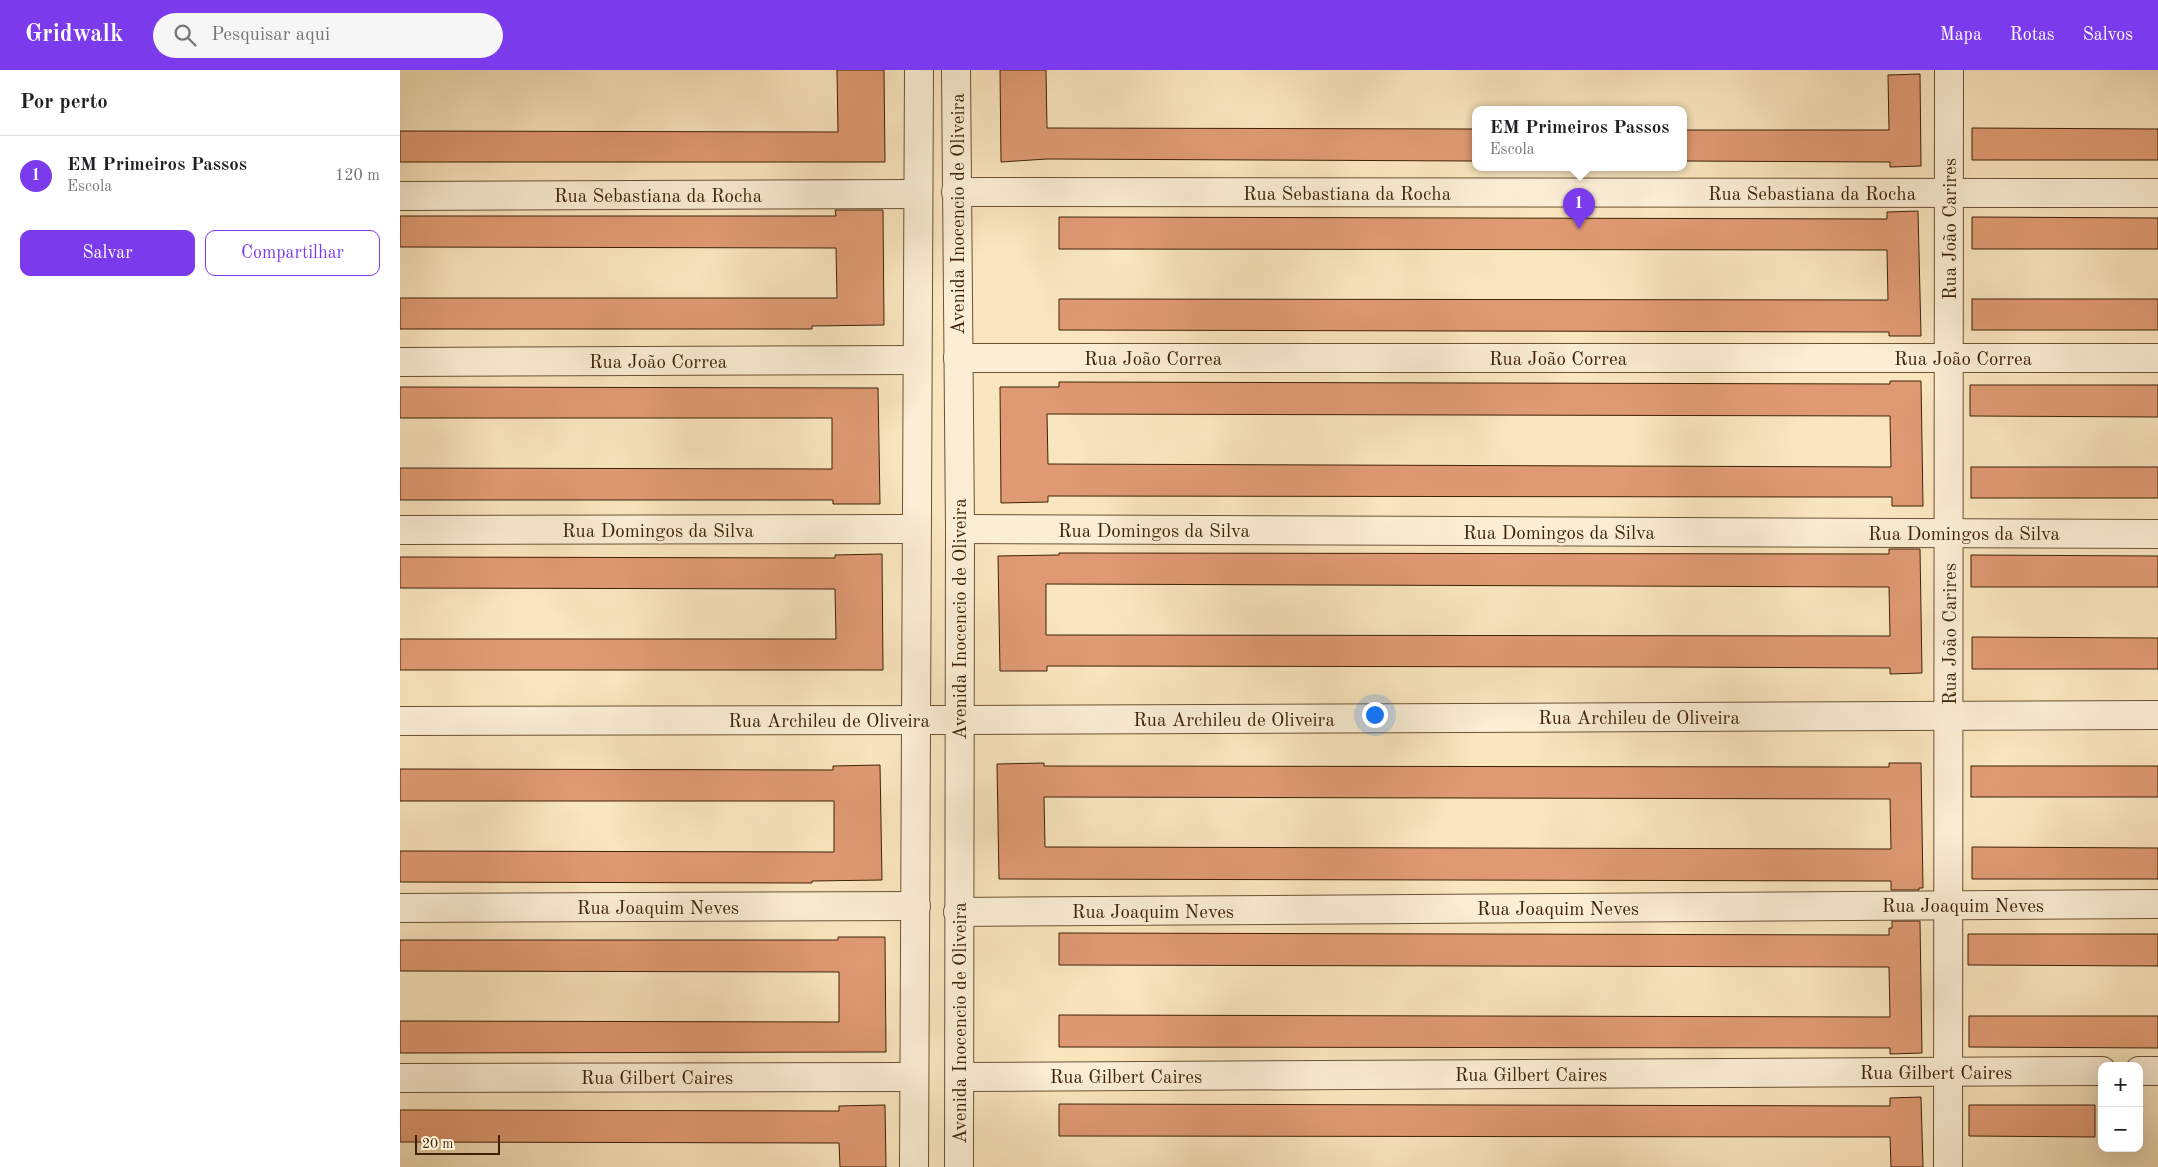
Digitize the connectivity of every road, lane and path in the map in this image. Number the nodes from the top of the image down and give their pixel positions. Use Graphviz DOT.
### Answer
graph roads {
  1 [pos="919,70"];
  2 [pos="956,70"];
  3 [pos="1949,70"];
  4 [pos="956,192"];
  5 [pos="1949,193"];
  6 [pos="2158,193"];
  7 [pos="917,194"];
  8 [pos="400,196"];
  9 [pos="958,358"];
  10 [pos="1949,358"];
  11 [pos="2158,358"];
  12 [pos="916,360"];
  13 [pos="400,362"];
  14 [pos="916,529"];
  15 [pos="960,529"];
  16 [pos="400,530"];
  17 [pos="1949,534"];
  18 [pos="2158,534"];
  19 [pos="2158,715"];
  20 [pos="1949,716"];
  21 [pos="914,720"];
  22 [pos="958,720"];
  23 [pos="400,722"];
  24 [pos="2158,904"];
  25 [pos="1948,905"];
  26 [pos="916,906"];
  27 [pos="400,908"];
  28 [pos="958,912"];
  29 [pos="2098,1071"];
  30 [pos="2143,1071"];
  31 [pos="2158,1071"];
  32 [pos="1948,1072"];
  33 [pos="914,1077"];
  34 [pos="961,1077"];
  35 [pos="400,1078"];
  36 [pos="914,1167"];
  37 [pos="959,1167"];
  38 [pos="1948,1167"];
  1 -- 7 [label="street, Avenida Inocencio de Oliveira"];
  2 -- 4 [label="street, Avenida Inocencio de Oliveira"];
  3 -- 5 [label="street, Rua João Carires"];
  4 -- 5 [label="street, Rua Sebastiana da Rocha"];
  4 -- 9 [label="street, Avenida Inocencio de Oliveira"];
  5 -- 6 [label="street, Rua Sebastiana da Rocha"];
  5 -- 10 [label="street, Rua João Carires"];
  7 -- 8 [label="street, Rua Sebastiana da Rocha"];
  7 -- 12 [label="street, Avenida Inocencio de Oliveira"];
  9 -- 10 [label="street, Rua João Correa"];
  9 -- 15 [label="street, Avenida Inocencio de Oliveira"];
  10 -- 11 [label="street, Rua João Correa"];
  10 -- 17 [label="street, Rua João Carires"];
  12 -- 13 [label="street, Rua João Correa"];
  12 -- 14 [label="street, Avenida Inocencio de Oliveira"];
  14 -- 16 [label="street, Rua Domingos da Silva"];
  14 -- 21 [label="street, Avenida Inocencio de Oliveira"];
  15 -- 17 [label="street, Rua Domingos da Silva"];
  15 -- 22 [label="street, Avenida Inocencio de Oliveira"];
  17 -- 18 [label="street, Rua Domingos da Silva"];
  17 -- 20 [label="street, Rua João Carires"];
  19 -- 20 [label="street, Rua Archileu de Oliveira"];
  20 -- 22 [label="street, Rua Archileu de Oliveira"];
  20 -- 25 [label="street, Rua João Carires"];
  21 -- 22 [label="street, Rua Archileu de Oliveira"];
  21 -- 23 [label="street, Rua Archileu de Oliveira"];
  21 -- 26 [label="street, Avenida Inocencio de Oliveira"];
  22 -- 28 [label="street, Avenida Inocencio de Oliveira"];
  24 -- 25 [label="street, Rua Joaquim Neves"];
  25 -- 28 [label="street, Rua Joaquim Neves"];
  25 -- 32 [label="street, Rua João Carires"];
  26 -- 27 [label="street, Rua Joaquim Neves"];
  26 -- 33 [label="street, Avenida Inocencio de Oliveira"];
  28 -- 34 [label="street, Avenida Inocencio de Oliveira"];
  29 -- 32 [label="street, Rua Gilbert Caires"];
  30 -- 31 [label="street"];
  32 -- 34 [label="street, Rua Gilbert Caires"];
  32 -- 38 [label="street, Rua João Carires"];
  33 -- 35 [label="street, Rua Gilbert Caires"];
  33 -- 36 [label="street, Avenida Inocencio de Oliveira"];
  34 -- 37 [label="street, Avenida Inocencio de Oliveira"];
}
